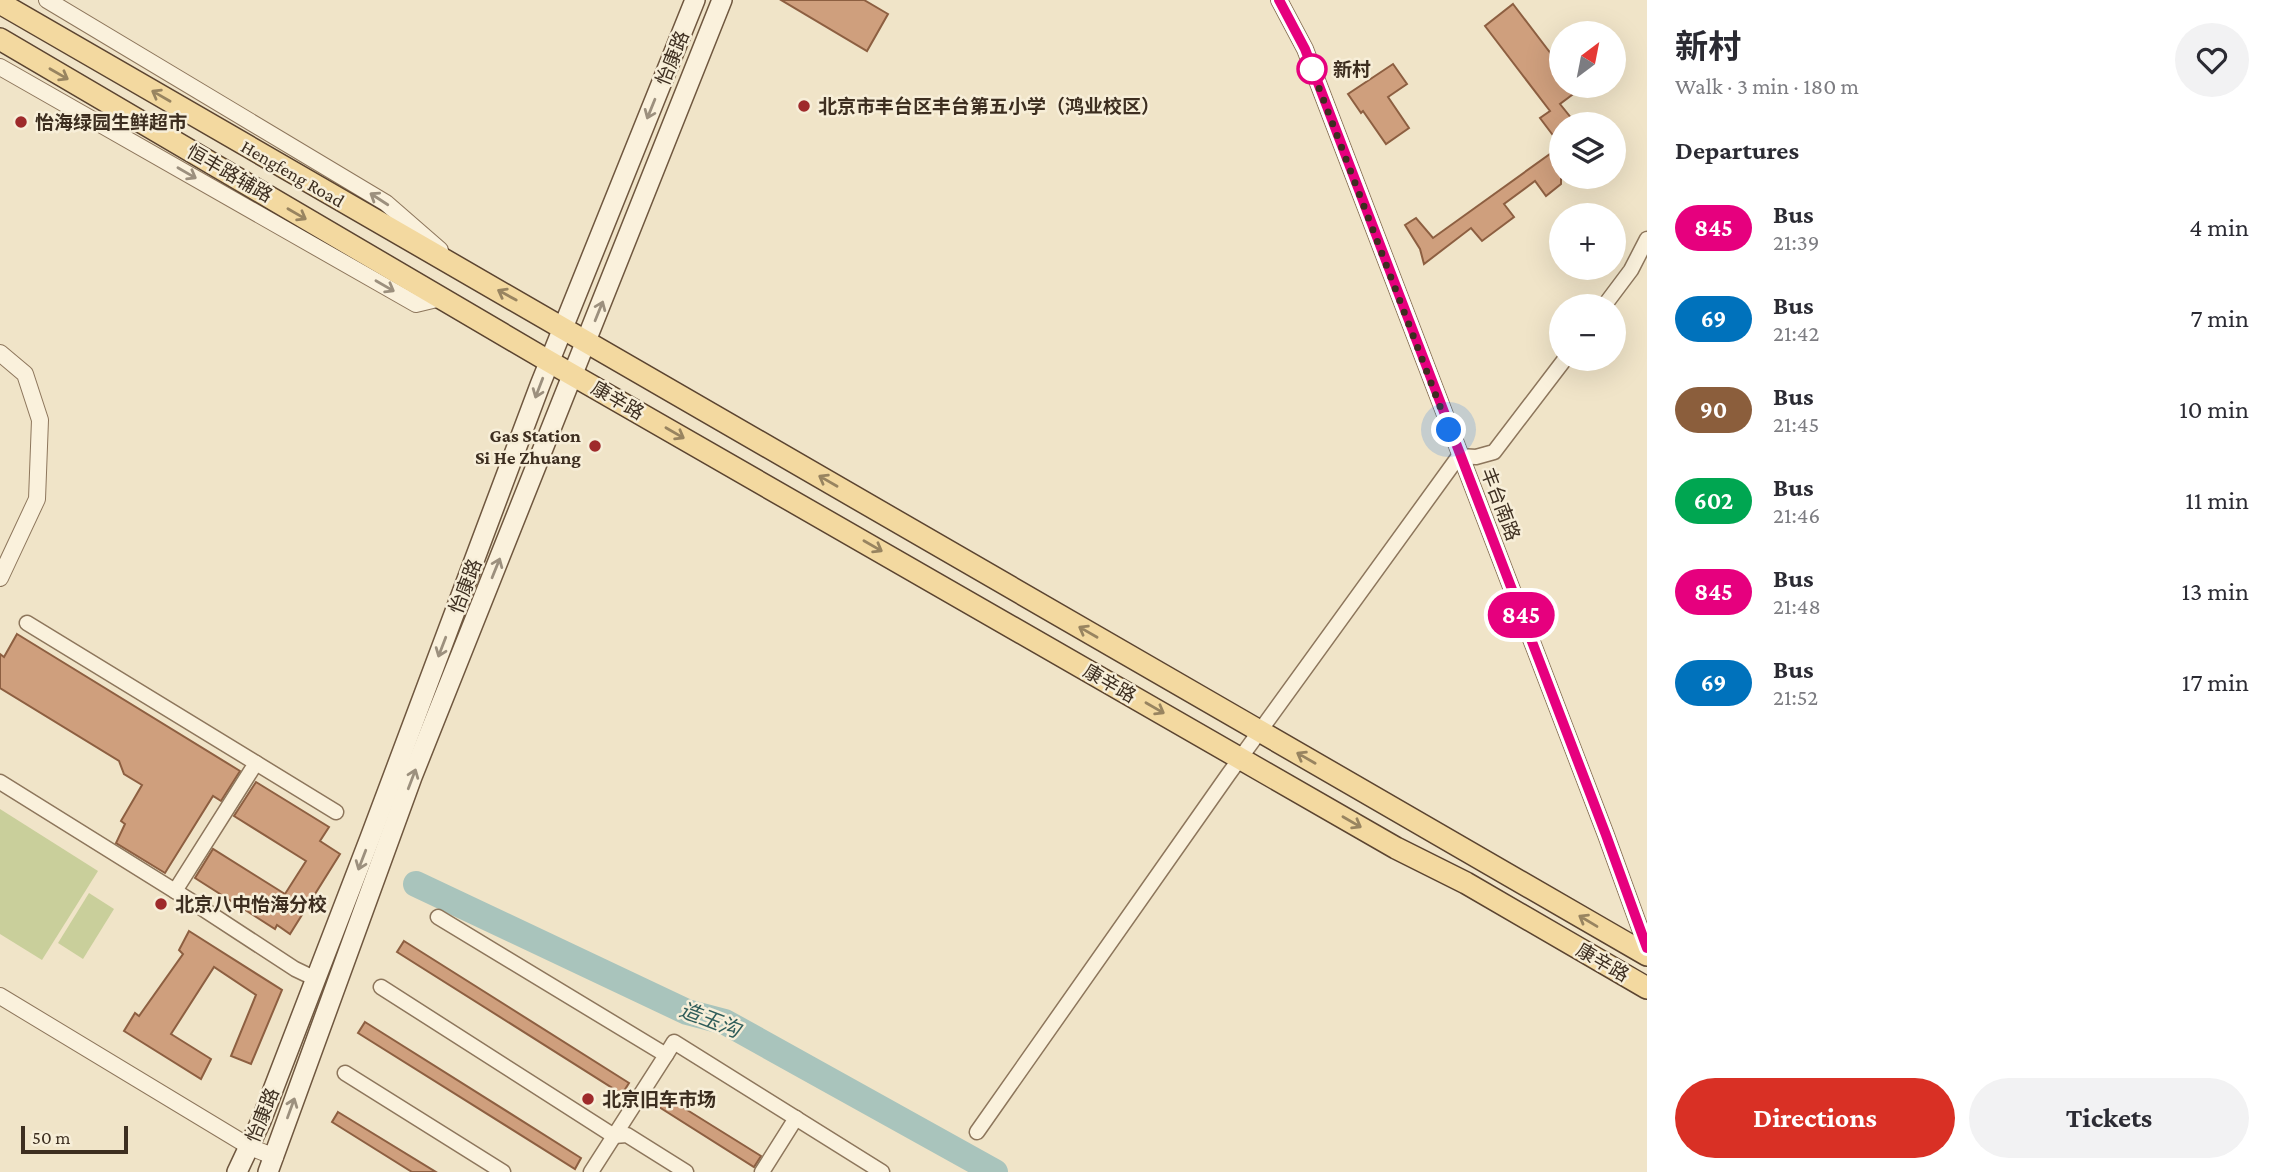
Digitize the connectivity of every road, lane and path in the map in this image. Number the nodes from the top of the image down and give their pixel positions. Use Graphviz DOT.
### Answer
graph roads {
  1 [pos="47,0"];
  2 [pos="695,0"];
  3 [pos="722,0"];
  4 [pos="1279,0"];
  5 [pos="5,8"];
  6 [pos="0,39"];
  7 [pos="0,67"];
  8 [pos="1647,239"];
  9 [pos="469,274"];
  10 [pos="1613,294"];
  11 [pos="441,298"];
  12 [pos="564,327"];
  13 [pos="587,341"];
  14 [pos="0,353"];
  15 [pos="550,362"];
  16 [pos="1555,371"];
  17 [pos="574,374"];
  18 [pos="1459,456"];
  19 [pos="0,578"];
  20 [pos="26,623"];
  21 [pos="1260,731"];
  22 [pos="1240,758"];
  23 [pos="256,763"];
  24 [pos="0,782"];
  25 [pos="336,812"];
  26 [pos="175,891"];
  27 [pos="438,917"];
  28 [pos="1647,948"];
  29 [pos="1647,955"];
  30 [pos="316,979"];
  31 [pos="381,987"];
  32 [pos="1647,988"];
  33 [pos="0,996"];
  34 [pos="666,1055"];
  35 [pos="345,1073"];
  36 [pos="796,1118"];
  37 [pos="977,1132"];
  38 [pos="614,1136"];
  39 [pos="250,1147"];
  40 [pos="272,1165"];
  41 [pos="237,1172"];
  42 [pos="503,1172"];
  43 [pos="591,1172"];
  44 [pos="685,1172"];
  45 [pos="762,1172"];
  46 [pos="882,1172"];
  9 -- 1 [label="street, one-way"];
  2 -- 12 [label="main road, 怡康路, one-way"];
  13 -- 3 [label="main road, 怡康路, one-way"];
  4 -- 18 [label="street, 丰台南路"];
  9 -- 5 [label="main road, Hengfeng Road, one-way"];
  6 -- 11 [label="main road, Hengfeng Road, one-way"];
  7 -- 11 [label="street, 恒丰路辅路, one-way"];
  8 -- 10 [label="street"];
  12 -- 9 [label="main road, Hengfeng Road, one-way"];
  11 -- 15 [label="main road, Hengfeng Road"];
  12 -- 13 [label="main road, Hengfeng Road"];
  12 -- 15 [label="main road, 怡康路"];
  13 -- 17 [label="main road, 怡康路"];
  21 -- 13 [label="main road, 康辛路, one-way"];
  14 -- 19 [label="street"];
  15 -- 17 [label="main road, Hengfeng Road"];
  15 -- 30 [label="main road, 怡康路, one-way"];
  16 -- 18 [label="street"];
  17 -- 22 [label="main road, 康辛路, one-way"];
  40 -- 17 [label="main road, 怡康路, one-way"];
  18 -- 21 [label="street"];
  18 -- 28 [label="street, 丰台南路"];
  20 -- 23 [label="street"];
  21 -- 22 [label="street"];
  29 -- 21 [label="main road, 康辛路, one-way"];
  22 -- 32 [label="main road, 康辛路, one-way"];
  22 -- 37 [label="street"];
  23 -- 25 [label="street"];
  23 -- 26 [label="street"];
  24 -- 26 [label="street"];
  26 -- 30 [label="street"];
  27 -- 34 [label="street"];
  30 -- 39 [label="main road, 怡康路"];
  31 -- 38 [label="street"];
  33 -- 39 [label="street"];
  34 -- 36 [label="street"];
  34 -- 38 [label="street"];
  35 -- 42 [label="street"];
  36 -- 45 [label="street"];
  36 -- 46 [label="street"];
  38 -- 43 [label="street"];
  38 -- 44 [label="street"];
  39 -- 40 [label="street"];
  39 -- 41 [label="main road, 怡康路"];
}
